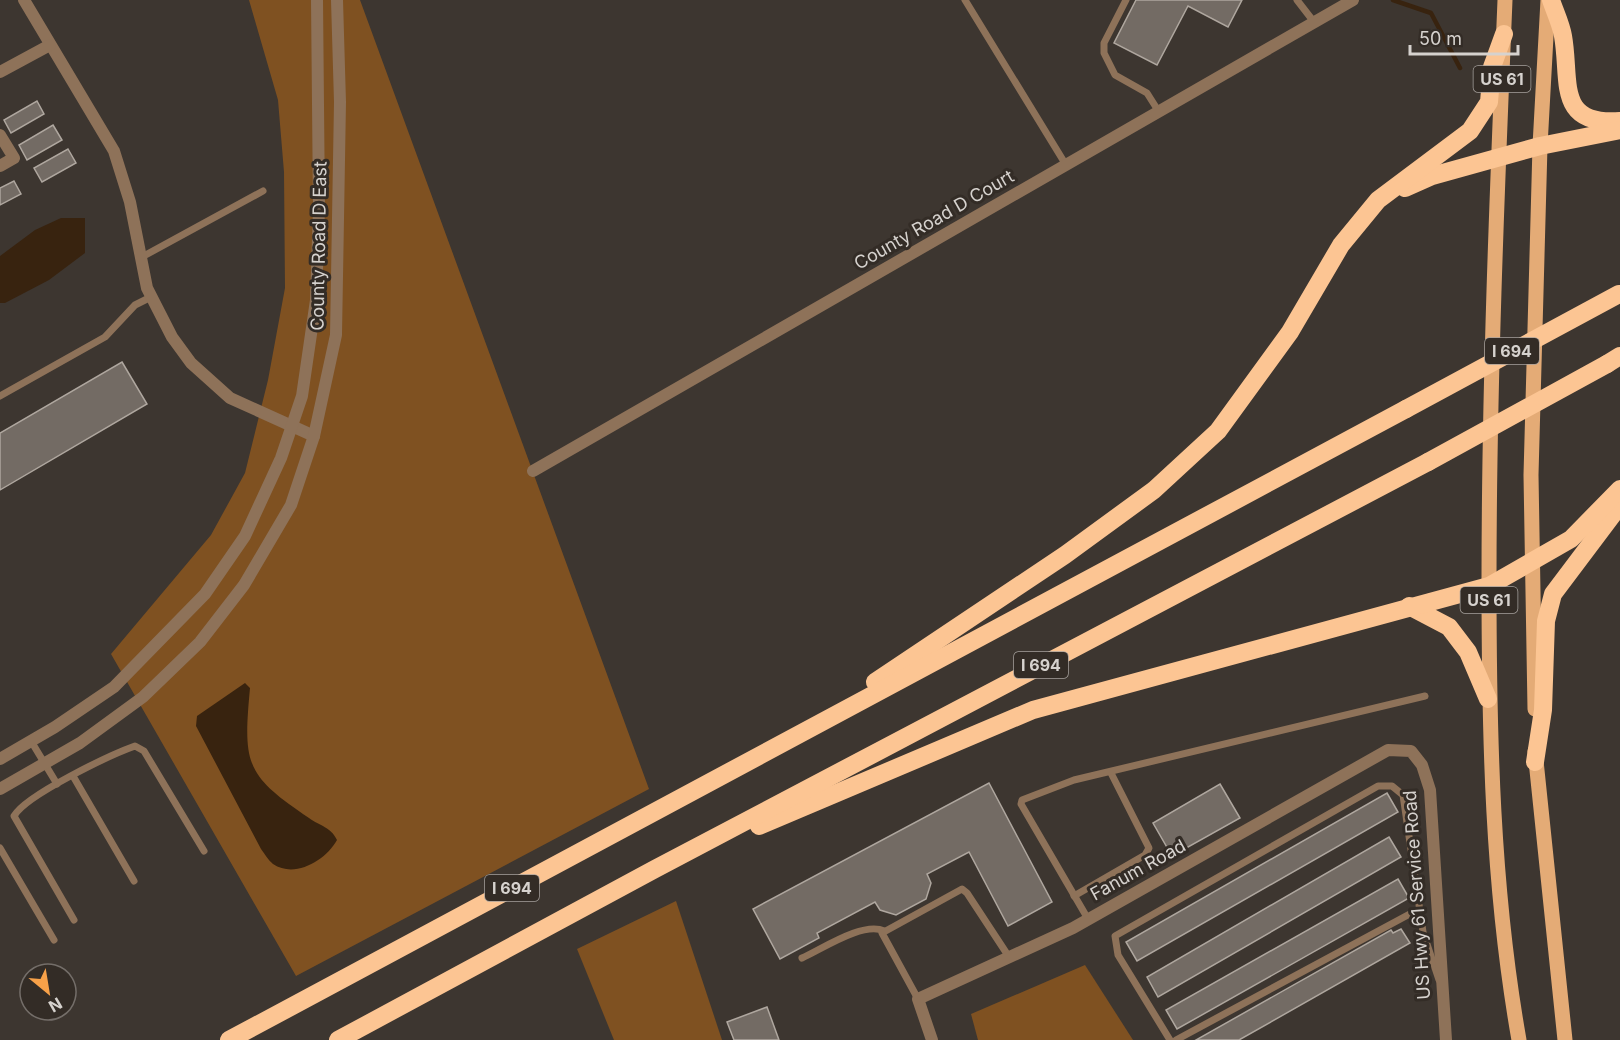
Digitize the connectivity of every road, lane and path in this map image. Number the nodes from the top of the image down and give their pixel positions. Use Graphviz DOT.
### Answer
graph roads {
  1 [pos="24,0"];
  2 [pos="317,0"];
  3 [pos="338,0"];
  4 [pos="965,0"];
  5 [pos="1126,0"];
  6 [pos="1297,0"];
  7 [pos="1353,0"];
  8 [pos="1505,0"];
  9 [pos="1549,0"];
  10 [pos="1314,22"];
  11 [pos="1504,34"];
  12 [pos="50,45"];
  13 [pos="0,72"];
  14 [pos="1159,112"];
  15 [pos="1620,120"];
  16 [pos="1620,130"];
  17 [pos="0,135"];
  18 [pos="1540,146"];
  19 [pos="1499,159"];
  20 [pos="1066,165"];
  21 [pos="0,166"];
  22 [pos="263,191"];
  23 [pos="1378,200"];
  24 [pos="140,258"];
  25 [pos="1619,294"];
  26 [pos="151,297"];
  27 [pos="1613,360"];
  28 [pos="0,396"];
  29 [pos="292,426"];
  30 [pos="314,436"];
  31 [pos="533,471"];
  32 [pos="1620,489"];
  33 [pos="1620,504"];
  34 [pos="1531,561"];
  35 [pos="1489,586"];
  36 [pos="1409,606"];
  37 [pos="1425,696"];
  38 [pos="1488,699"];
  39 [pos="796,735"];
  40 [pos="31,741"];
  41 [pos="1411,751"];
  42 [pos="0,759"];
  43 [pos="1535,762"];
  44 [pos="44,764"];
  45 [pos="1112,773"];
  46 [pos="73,776"];
  47 [pos="57,784"];
  48 [pos="0,789"];
  49 [pos="0,848"];
  50 [pos="204,851"];
  51 [pos="655,869"];
  52 [pos="134,881"];
  53 [pos="1074,896"];
  54 [pos="1419,909"];
  55 [pos="1088,919"];
  56 [pos="74,920"];
  57 [pos="884,931"];
  58 [pos="54,940"];
  59 [pos="1009,957"];
  60 [pos="802,958"];
  61 [pos="1443,991"];
  62 [pos="918,999"];
  63 [pos="229,1040"];
  64 [pos="338,1040"];
  65 [pos="932,1040"];
  66 [pos="1170,1040"];
  67 [pos="1176,1040"];
  68 [pos="1446,1040"];
  69 [pos="1519,1040"];
  70 [pos="1565,1040"];
  1 -- 12 [label="street"];
  2 -- 29 [label="street, County Road D East"];
  3 -- 30 [label="street, County Road D East"];
  4 -- 20 [label="lane"];
  5 -- 14 [label="lane"];
  6 -- 10 [label="lane"];
  7 -- 10 [label="street, County Road D Court"];
  8 -- 11 [label="main road, US 61"];
  9 -- 15 [label="highway"];
  9 -- 18 [label="main road, US 61"];
  10 -- 14 [label="street, County Road D Court"];
  11 -- 19 [label="main road, US 61"];
  11 -- 23 [label="highway"];
  12 -- 13 [label="street"];
  12 -- 24 [label="street"];
  14 -- 20 [label="street, County Road D Court"];
  16 -- 18 [label="highway"];
  17 -- 21 [label="street"];
  18 -- 19 [label="highway"];
  18 -- 34 [label="main road, US 61"];
  19 -- 23 [label="highway"];
  19 -- 35 [label="main road, US 61"];
  20 -- 31 [label="street, County Road D Court"];
  22 -- 24 [label="lane"];
  23 -- 39 [label="highway"];
  24 -- 26 [label="street"];
  25 -- 39 [label="highway, I 694, bridge"];
  26 -- 28 [label="lane"];
  26 -- 29 [label="street"];
  27 -- 51 [label="highway, I 694, bridge"];
  29 -- 30 [label="street"];
  29 -- 40 [label="street, County Road D East"];
  30 -- 44 [label="street, County Road D East"];
  32 -- 34 [label="highway"];
  33 -- 43 [label="highway"];
  34 -- 35 [label="highway"];
  34 -- 43 [label="main road, US 61"];
  35 -- 36 [label="highway"];
  35 -- 38 [label="main road, US 61"];
  36 -- 38 [label="highway"];
  36 -- 51 [label="highway"];
  37 -- 45 [label="lane"];
  38 -- 69 [label="main road, US 61"];
  39 -- 63 [label="highway, I 694"];
  40 -- 42 [label="street, County Road D East"];
  40 -- 44 [label="lane"];
  41 -- 55 [label="street, Fanum Road"];
  41 -- 61 [label="street, US Hwy 61 Service Road"];
  43 -- 70 [label="main road, US 61"];
  44 -- 47 [label="lane"];
  44 -- 48 [label="street, County Road D East"];
  45 -- 53 [label="lane"];
  45 -- 53 [label="lane"];
  46 -- 47 [label="lane"];
  46 -- 50 [label="lane"];
  46 -- 52 [label="lane"];
  47 -- 56 [label="lane"];
  49 -- 58 [label="lane"];
  51 -- 64 [label="highway, I 694"];
  53 -- 55 [label="lane"];
  54 -- 61 [label="lane"];
  54 -- 66 [label="lane"];
  54 -- 67 [label="lane"];
  55 -- 59 [label="street, Fanum Road"];
  57 -- 59 [label="lane"];
  57 -- 60 [label="lane"];
  57 -- 62 [label="lane"];
  59 -- 62 [label="street, Fanum Road"];
  61 -- 68 [label="street, US Hwy 61 Service Road"];
  62 -- 65 [label="street"];
}
